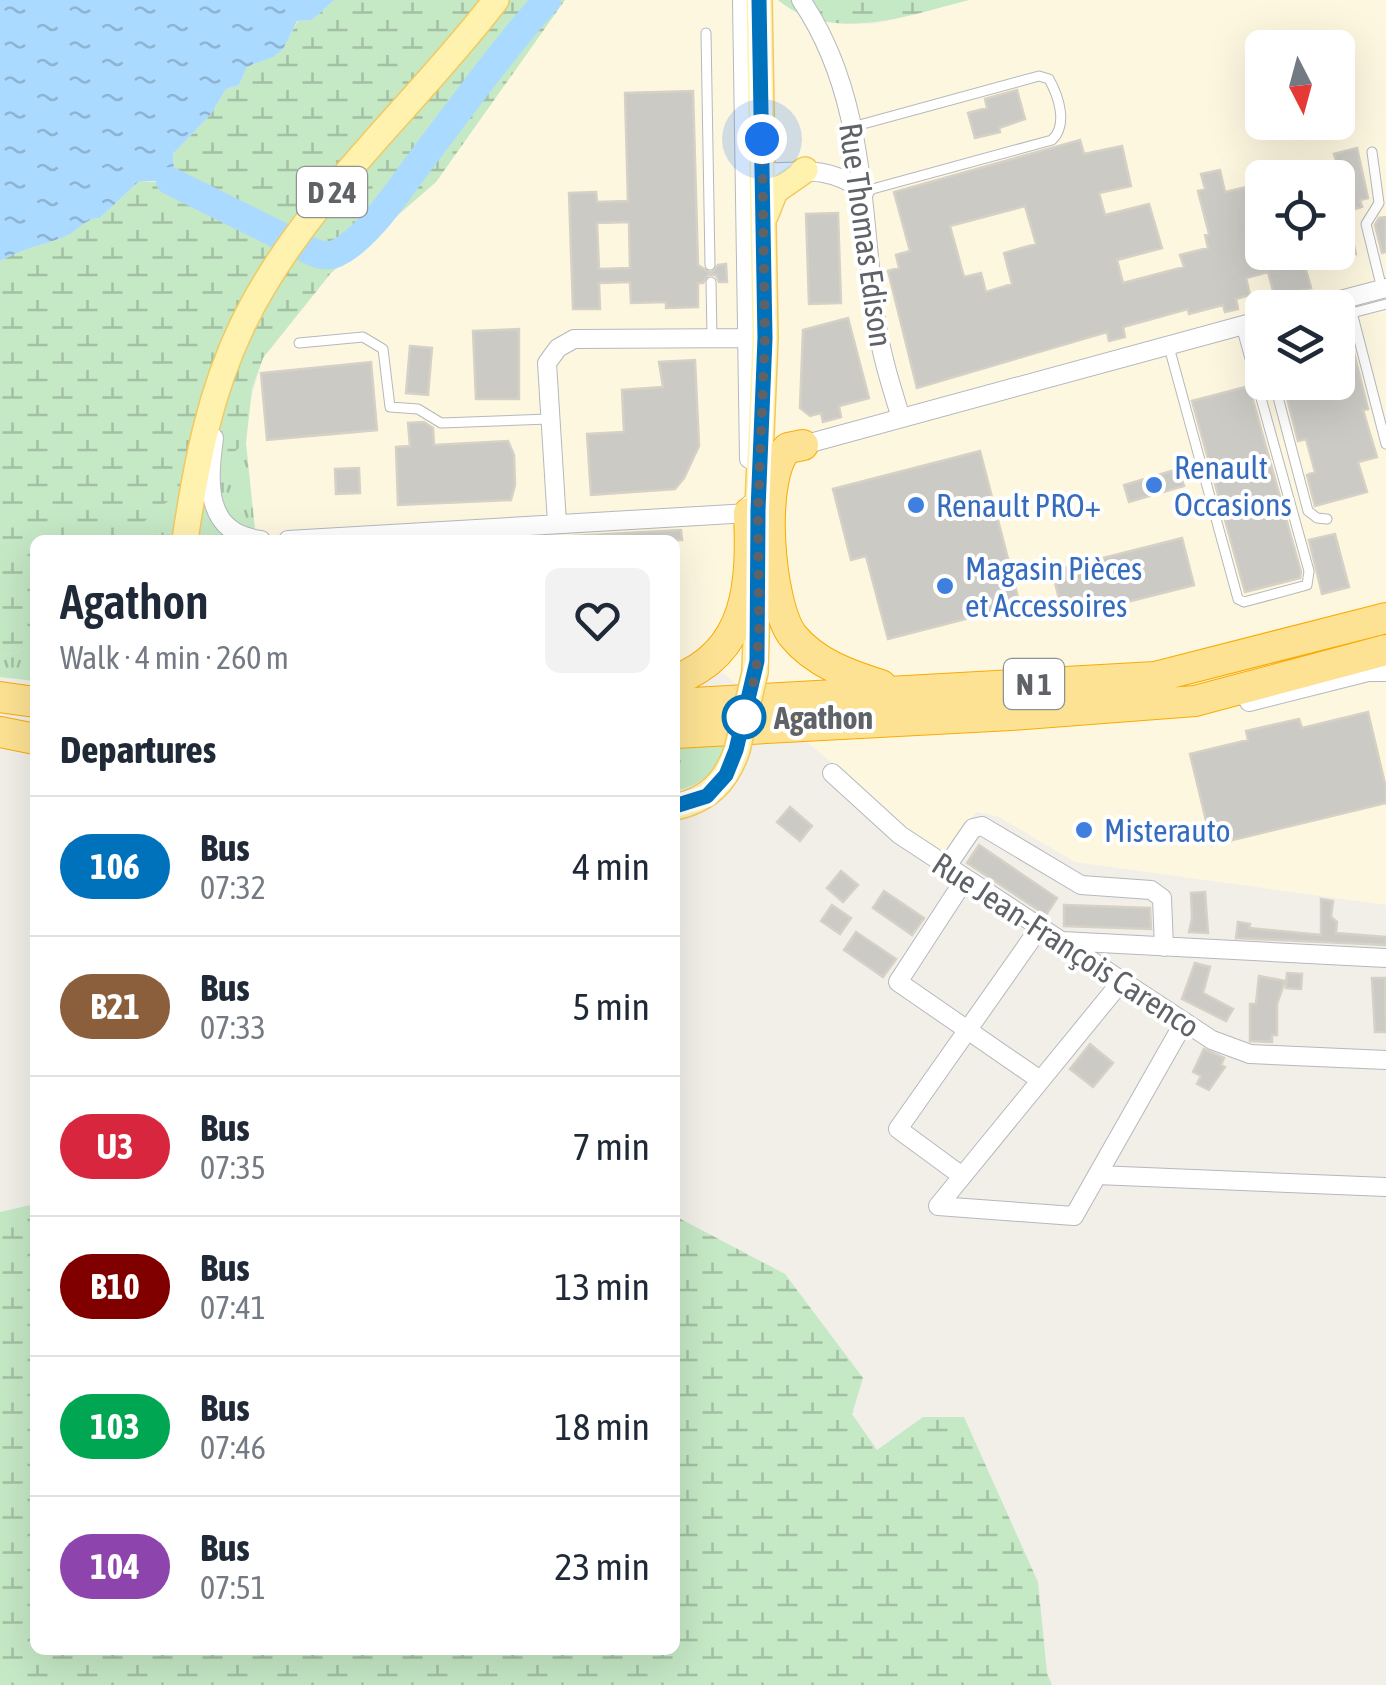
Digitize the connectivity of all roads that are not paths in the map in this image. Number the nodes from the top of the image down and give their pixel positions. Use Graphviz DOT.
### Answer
graph roads {
  1 [pos="496,0"];
  2 [pos="742,0"];
  3 [pos="759,0"];
  4 [pos="800,0"];
  5 [pos="706,33"];
  6 [pos="852,128"];
  7 [pos="744,137"];
  8 [pos="1372,152"];
  9 [pos="805,170"];
  10 [pos="762,173"];
  11 [pos="865,191"];
  12 [pos="765,216"];
  13 [pos="710,265"];
  14 [pos="711,282"];
  15 [pos="1385,293"];
  16 [pos="1355,304"];
  17 [pos="1355,323"];
  18 [pos="1245,328"];
  19 [pos="712,338"];
  20 [pos="756,338"];
  21 [pos="300,343"];
  22 [pos="1168,345"];
  23 [pos="223,373"];
  24 [pos="1272,400"];
  25 [pos="1279,400"];
  26 [pos="1382,415"];
  27 [pos="900,418"];
  28 [pos="549,419"];
  29 [pos="1386,444"];
  30 [pos="803,445"];
  31 [pos="749,513"];
  32 [pos="1327,519"];
  33 [pos="557,523"];
  34 [pos="528,532"];
  35 [pos="187,535"];
  36 [pos="237,535"];
  37 [pos="428,535"];
  38 [pos="1386,618"];
  39 [pos="1386,650"];
  40 [pos="1386,672"];
  41 [pos="680,677"];
  42 [pos="898,690"];
  43 [pos="30,691"];
  44 [pos="0,694"];
  45 [pos="30,701"];
  46 [pos="680,704"];
  47 [pos="1010,714"];
  48 [pos="0,720"];
  49 [pos="30,722"];
  50 [pos="0,732"];
  51 [pos="680,733"];
  52 [pos="30,734"];
  53 [pos="30,735"];
  54 [pos="832,772"];
  55 [pos="680,804"];
  56 [pos="947,866"];
  57 [pos="965,879"];
  58 [pos="1040,927"];
  59 [pos="1060,940"];
  60 [pos="1164,947"];
  61 [pos="1386,958"];
  62 [pos="1120,982"];
  63 [pos="1183,1024"];
  64 [pos="966,1030"];
  65 [pos="1386,1060"];
  66 [pos="1040,1080"];
  67 [pos="1097,1175"];
  68 [pos="962,1176"];
  69 [pos="1386,1186"];
  1 -- 23 [label="main road, D 24"];
  2 -- 7 [label="street"];
  3 -- 10 [label="main road"];
  4 -- 6 [label="street, Rue Thomas Edison"];
  5 -- 13 [label="lane"];
  6 -- 11 [label="street, Rue Thomas Edison"];
  6 -- 11 [label="lane"];
  7 -- 10 [label="street"];
  7 -- 20 [label="street"];
  8 -- 15 [label="lane"];
  9 -- 10 [label="street"];
  9 -- 11 [label="street"];
  9 -- 12 [label="main road"];
  10 -- 12 [label="main road"];
  11 -- 27 [label="street, Rue Thomas Edison"];
  12 -- 20 [label="main road"];
  14 -- 19 [label="lane"];
  15 -- 16 [label="street"];
  17 -- 26 [label="lane"];
  18 -- 22 [label="street"];
  19 -- 20 [label="street"];
  19 -- 28 [label="street"];
  20 -- 31 [label="street"];
  20 -- 55 [label="main road, bridge"];
  21 -- 28 [label="lane"];
  22 -- 24 [label="lane"];
  22 -- 27 [label="street"];
  23 -- 35 [label="main road, D 24"];
  23 -- 36 [label="street"];
  25 -- 32 [label="lane"];
  26 -- 29 [label="lane"];
  27 -- 30 [label="street"];
  28 -- 33 [label="street"];
  30 -- 42 [label="highway"];
  31 -- 33 [label="street"];
  31 -- 41 [label="highway"];
  33 -- 34 [label="street"];
  34 -- 37 [label="street"];
  38 -- 42 [label="highway, N 1"];
  39 -- 47 [label="highway, N 1"];
  40 -- 47 [label="street"];
  42 -- 46 [label="highway, N 1"];
  43 -- 44 [label="main road"];
  44 -- 45 [label="highway"];
  47 -- 51 [label="highway, N 1"];
  48 -- 49 [label="highway"];
  48 -- 52 [label="main road"];
  50 -- 53 [label="highway"];
  54 -- 56 [label="street, Rue Jean-François Carenco"];
  56 -- 57 [label="street, Rue Jean-François Carenco"];
  56 -- 60 [label="street"];
  57 -- 58 [label="street, Rue Jean-François Carenco"];
  57 -- 64 [label="street"];
  58 -- 59 [label="street, Rue Jean-François Carenco"];
  58 -- 64 [label="street"];
  59 -- 60 [label="street"];
  59 -- 62 [label="street, Rue Jean-François Carenco"];
  60 -- 61 [label="street"];
  62 -- 63 [label="street, Rue Jean-François Carenco"];
  62 -- 66 [label="street"];
  63 -- 65 [label="street, Rue Jean-François Carenco"];
  63 -- 67 [label="street"];
  64 -- 66 [label="street"];
  64 -- 68 [label="street"];
  66 -- 68 [label="street"];
  67 -- 68 [label="street"];
  67 -- 69 [label="street"];
}
